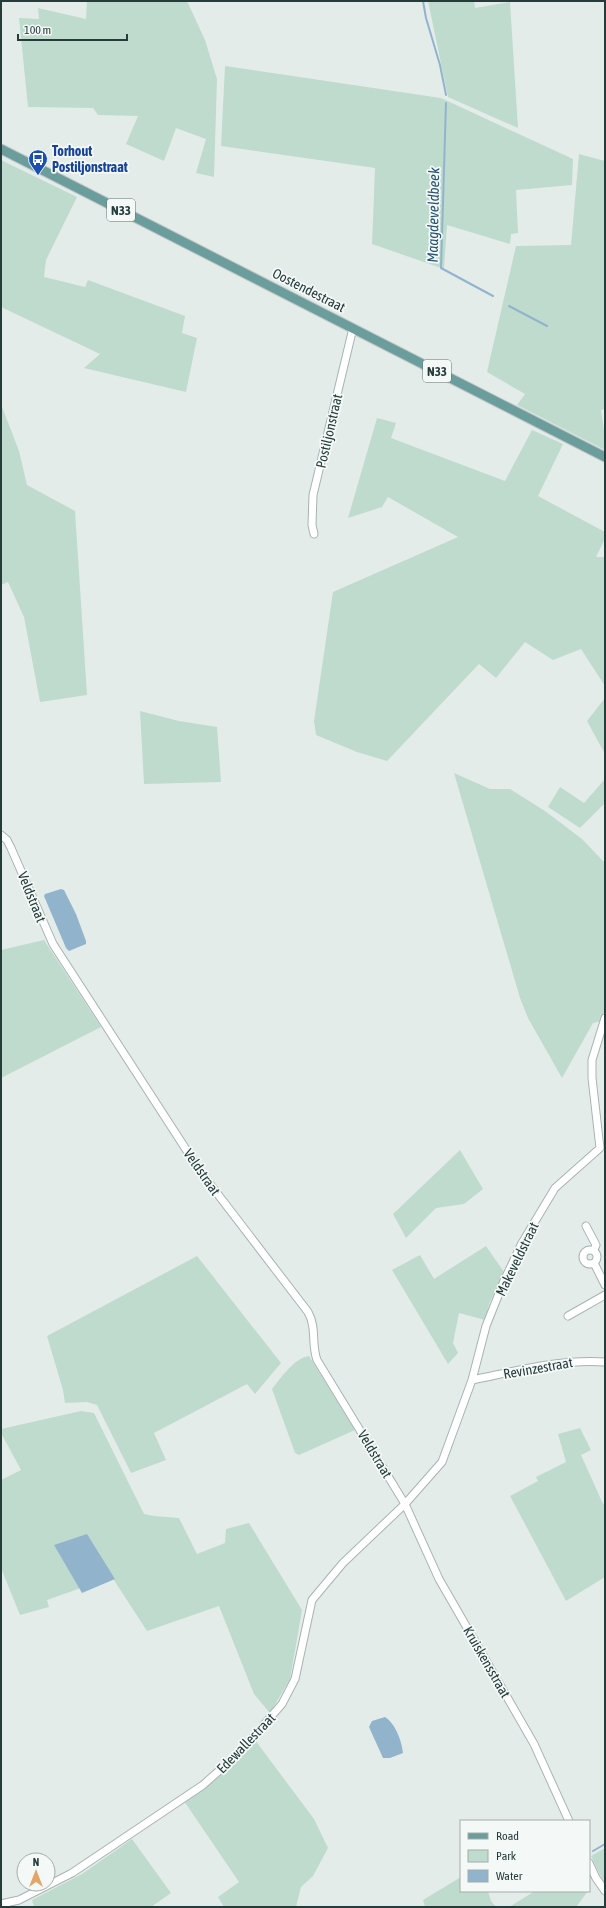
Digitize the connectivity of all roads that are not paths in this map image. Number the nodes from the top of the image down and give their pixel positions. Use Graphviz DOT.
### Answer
graph roads {
  1 [pos="1,149"];
  2 [pos="353,328"];
  3 [pos="605,457"];
  4 [pos="314,534"];
  5 [pos="1,835"];
  6 [pos="605,1018"];
  7 [pos="603,1147"];
  8 [pos="586,1226"];
  9 [pos="594,1250"];
  10 [pos="594,1263"];
  11 [pos="605,1284"];
  12 [pos="605,1295"];
  13 [pos="568,1316"];
  14 [pos="605,1362"];
  15 [pos="472,1380"];
  16 [pos="405,1504"];
  17 [pos="569,1820"];
  18 [pos="590,1865"];
  19 [pos="605,1891"];
  20 [pos="1,1904"];
  1 -- 2 [label="main road, Oostendestraat / N33"];
  2 -- 3 [label="main road, Oostendestraat / N33"];
  2 -- 4 [label="street, Postiljonstraat"];
  5 -- 16 [label="street, Veldstraat"];
  6 -- 7 [label="street, Makeveldstraat"];
  7 -- 15 [label="street, Makeveldstraat"];
  8 -- 9 [label="street"];
  9 -- 10 [label="street"];
  9 -- 10 [label="street"];
  10 -- 11 [label="street"];
  12 -- 13 [label="street"];
  14 -- 15 [label="street, Revinzestraat"];
  15 -- 16 [label="street, Makeveldstraat"];
  16 -- 17 [label="street, Kruiskensstraat"];
  16 -- 20 [label="street, Edewallestraat"];
  18 -- 19 [label="street"];
}
